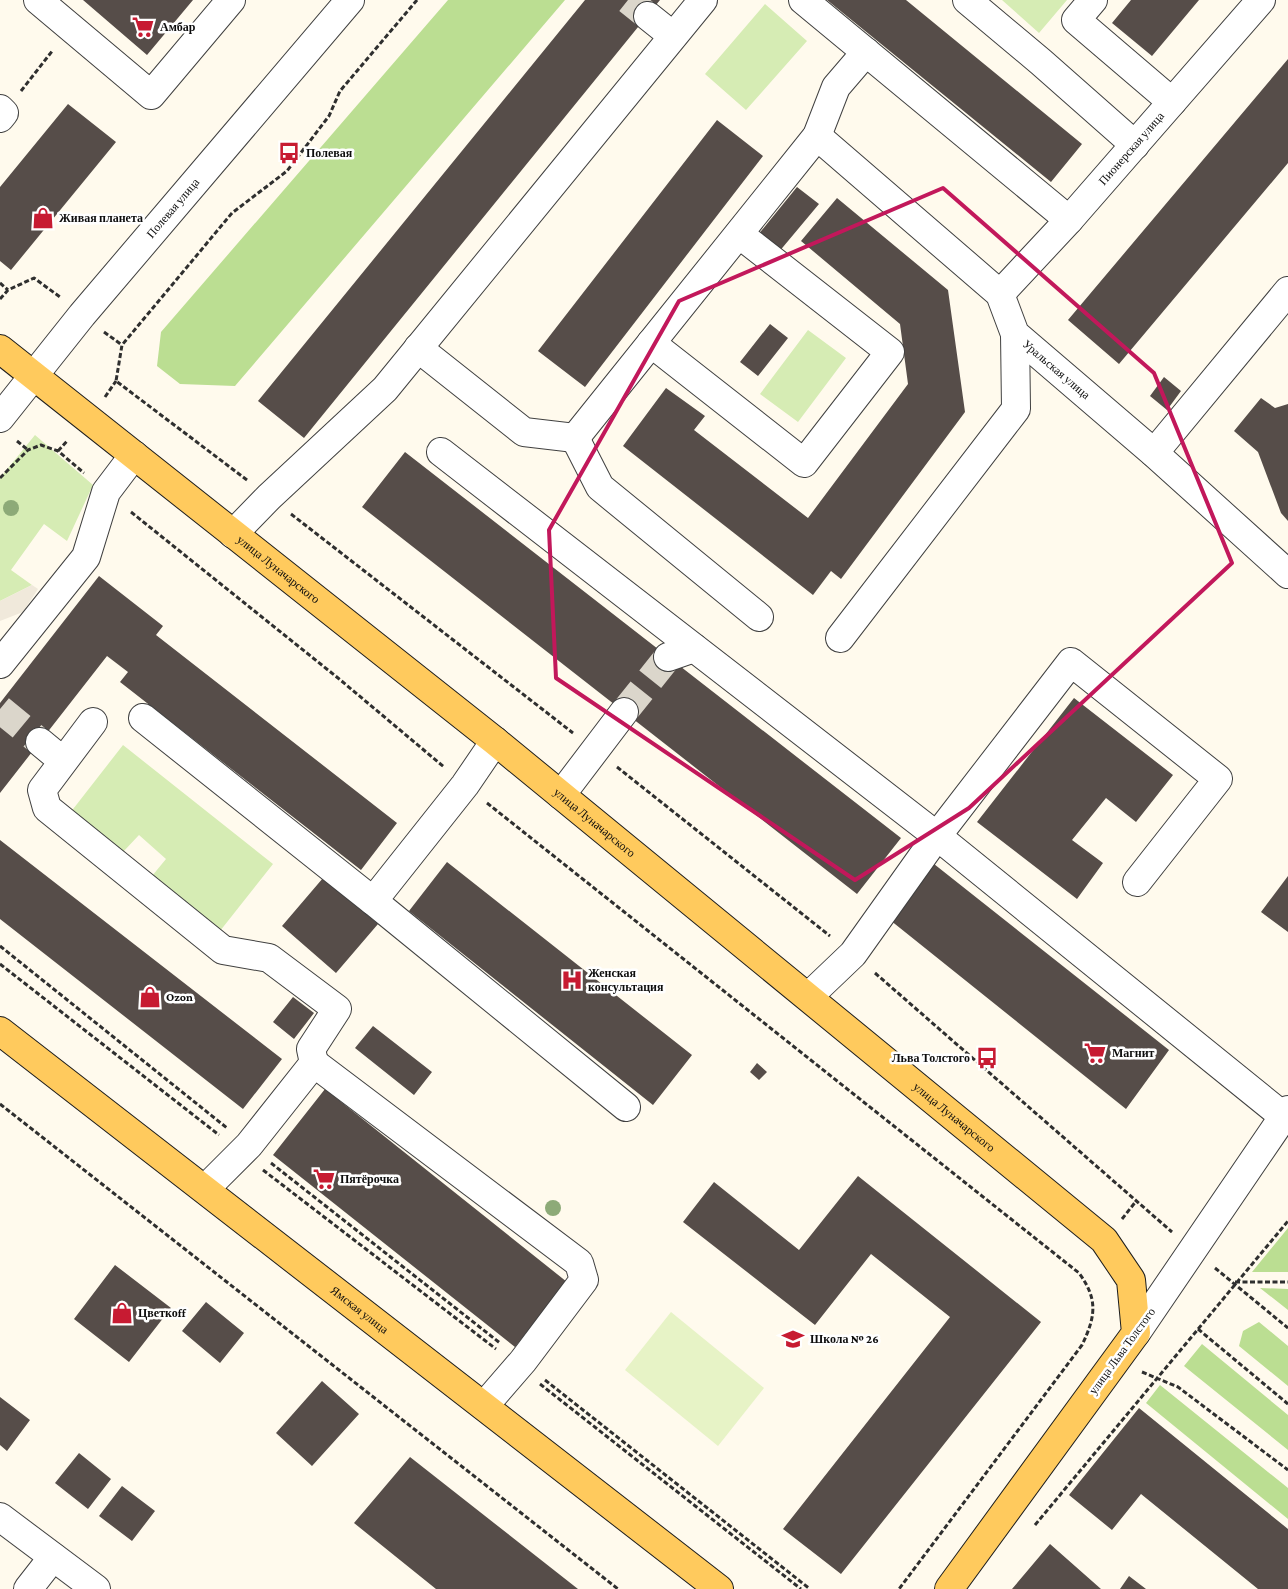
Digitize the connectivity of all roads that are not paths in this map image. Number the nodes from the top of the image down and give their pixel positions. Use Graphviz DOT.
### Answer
graph roads {
  1 [pos="38,0"];
  2 [pos="231,0"];
  3 [pos="350,0"];
  4 [pos="703,0"];
  5 [pos="802,0"];
  6 [pos="967,0"];
  7 [pos="1093,0"];
  8 [pos="1261,0"];
  9 [pos="648,16"];
  10 [pos="673,36"];
  11 [pos="866,52"];
  12 [pos="1172,102"];
  13 [pos="817,136"];
  14 [pos="1135,145"];
  15 [pos="1069,220"];
  16 [pos="738,234"];
  17 [pos="1288,291"];
  18 [pos="1000,294"];
  19 [pos="1015,334"];
  20 [pos="651,343"];
  21 [pos="418,348"];
  22 [pos="0,349"];
  23 [pos="34,375"];
  24 [pos="0,418"];
  25 [pos="575,438"];
  26 [pos="441,452"];
  27 [pos="1154,452"];
  28 [pos="134,455"];
  29 [pos="233,534"];
  30 [pos="1288,574"];
  31 [pos="760,617"];
  32 [pos="840,638"];
  33 [pos="694,648"];
  34 [pos="668,657"];
  35 [pos="0,664"];
  36 [pos="624,712"];
  37 [pos="143,718"];
  38 [pos="93,722"];
  39 [pos="495,741"];
  40 [pos="40,742"];
  41 [pos="64,761"];
  42 [pos="561,795"];
  43 [pos="937,836"];
  44 [pos="1137,882"];
  45 [pos="373,901"];
  46 [pos="810,996"];
  47 [pos="0,1031"];
  48 [pos="314,1063"];
  49 [pos="626,1107"];
  50 [pos="1285,1113"];
  51 [pos="204,1189"];
  52 [pos="1136,1333"];
  53 [pos="484,1406"];
  54 [pos="0,1517"];
  55 [pos="53,1557"];
  56 [pos="28,1589"];
  57 [pos="96,1589"];
  58 [pos="719,1589"];
  59 [pos="949,1589"];
  1 -- 2 [label="street"];
  3 -- 23 [label="street, Полевая улица"];
  4 -- 10 [label="street"];
  5 -- 11 [label="street"];
  6 -- 14 [label="street"];
  7 -- 12 [label="street"];
  8 -- 12 [label="street, Пионерская улица"];
  9 -- 10 [label="street"];
  10 -- 21 [label="street"];
  11 -- 13 [label="street"];
  11 -- 15 [label="street"];
  12 -- 14 [label="street, Пионерская улица"];
  13 -- 16 [label="street"];
  13 -- 18 [label="street, Уральская улица"];
  14 -- 15 [label="street, Пионерская улица"];
  15 -- 18 [label="street, Пионерская улица"];
  16 -- 20 [label="street"];
  16 -- 20 [label="street"];
  17 -- 27 [label="street"];
  18 -- 19 [label="street, Уральская улица"];
  19 -- 27 [label="street, Уральская улица"];
  19 -- 32 [label="street"];
  20 -- 25 [label="street"];
  21 -- 25 [label="street"];
  21 -- 29 [label="street"];
  22 -- 23 [label="main road, улица Луначарского"];
  23 -- 24 [label="street, Полевая улица"];
  23 -- 28 [label="main road, улица Луначарского"];
  25 -- 31 [label="street"];
  26 -- 33 [label="street"];
  27 -- 30 [label="street, Уральская улица"];
  28 -- 29 [label="main road, улица Луначарского"];
  28 -- 35 [label="street"];
  29 -- 39 [label="main road, улица Луначарского"];
  33 -- 34 [label="street"];
  33 -- 43 [label="street"];
  36 -- 42 [label="street"];
  37 -- 45 [label="street"];
  38 -- 41 [label="street"];
  39 -- 42 [label="main road, улица Луначарского"];
  39 -- 45 [label="street"];
  40 -- 41 [label="street"];
  41 -- 48 [label="street"];
  42 -- 46 [label="main road, улица Луначарского"];
  43 -- 44 [label="street"];
  43 -- 46 [label="street"];
  43 -- 50 [label="street"];
  45 -- 49 [label="street"];
  46 -- 52 [label="main road, улица Луначарского"];
  47 -- 51 [label="main road, Ямская улица"];
  48 -- 51 [label="street"];
  48 -- 53 [label="street"];
  50 -- 52 [label="street, улица Льва Толстого"];
  51 -- 53 [label="main road, Ямская улица"];
  52 -- 59 [label="main road, улица Льва Толстого"];
  53 -- 58 [label="main road, Ямская улица"];
  54 -- 55 [label="street"];
  55 -- 56 [label="street"];
  55 -- 57 [label="street"];
}
